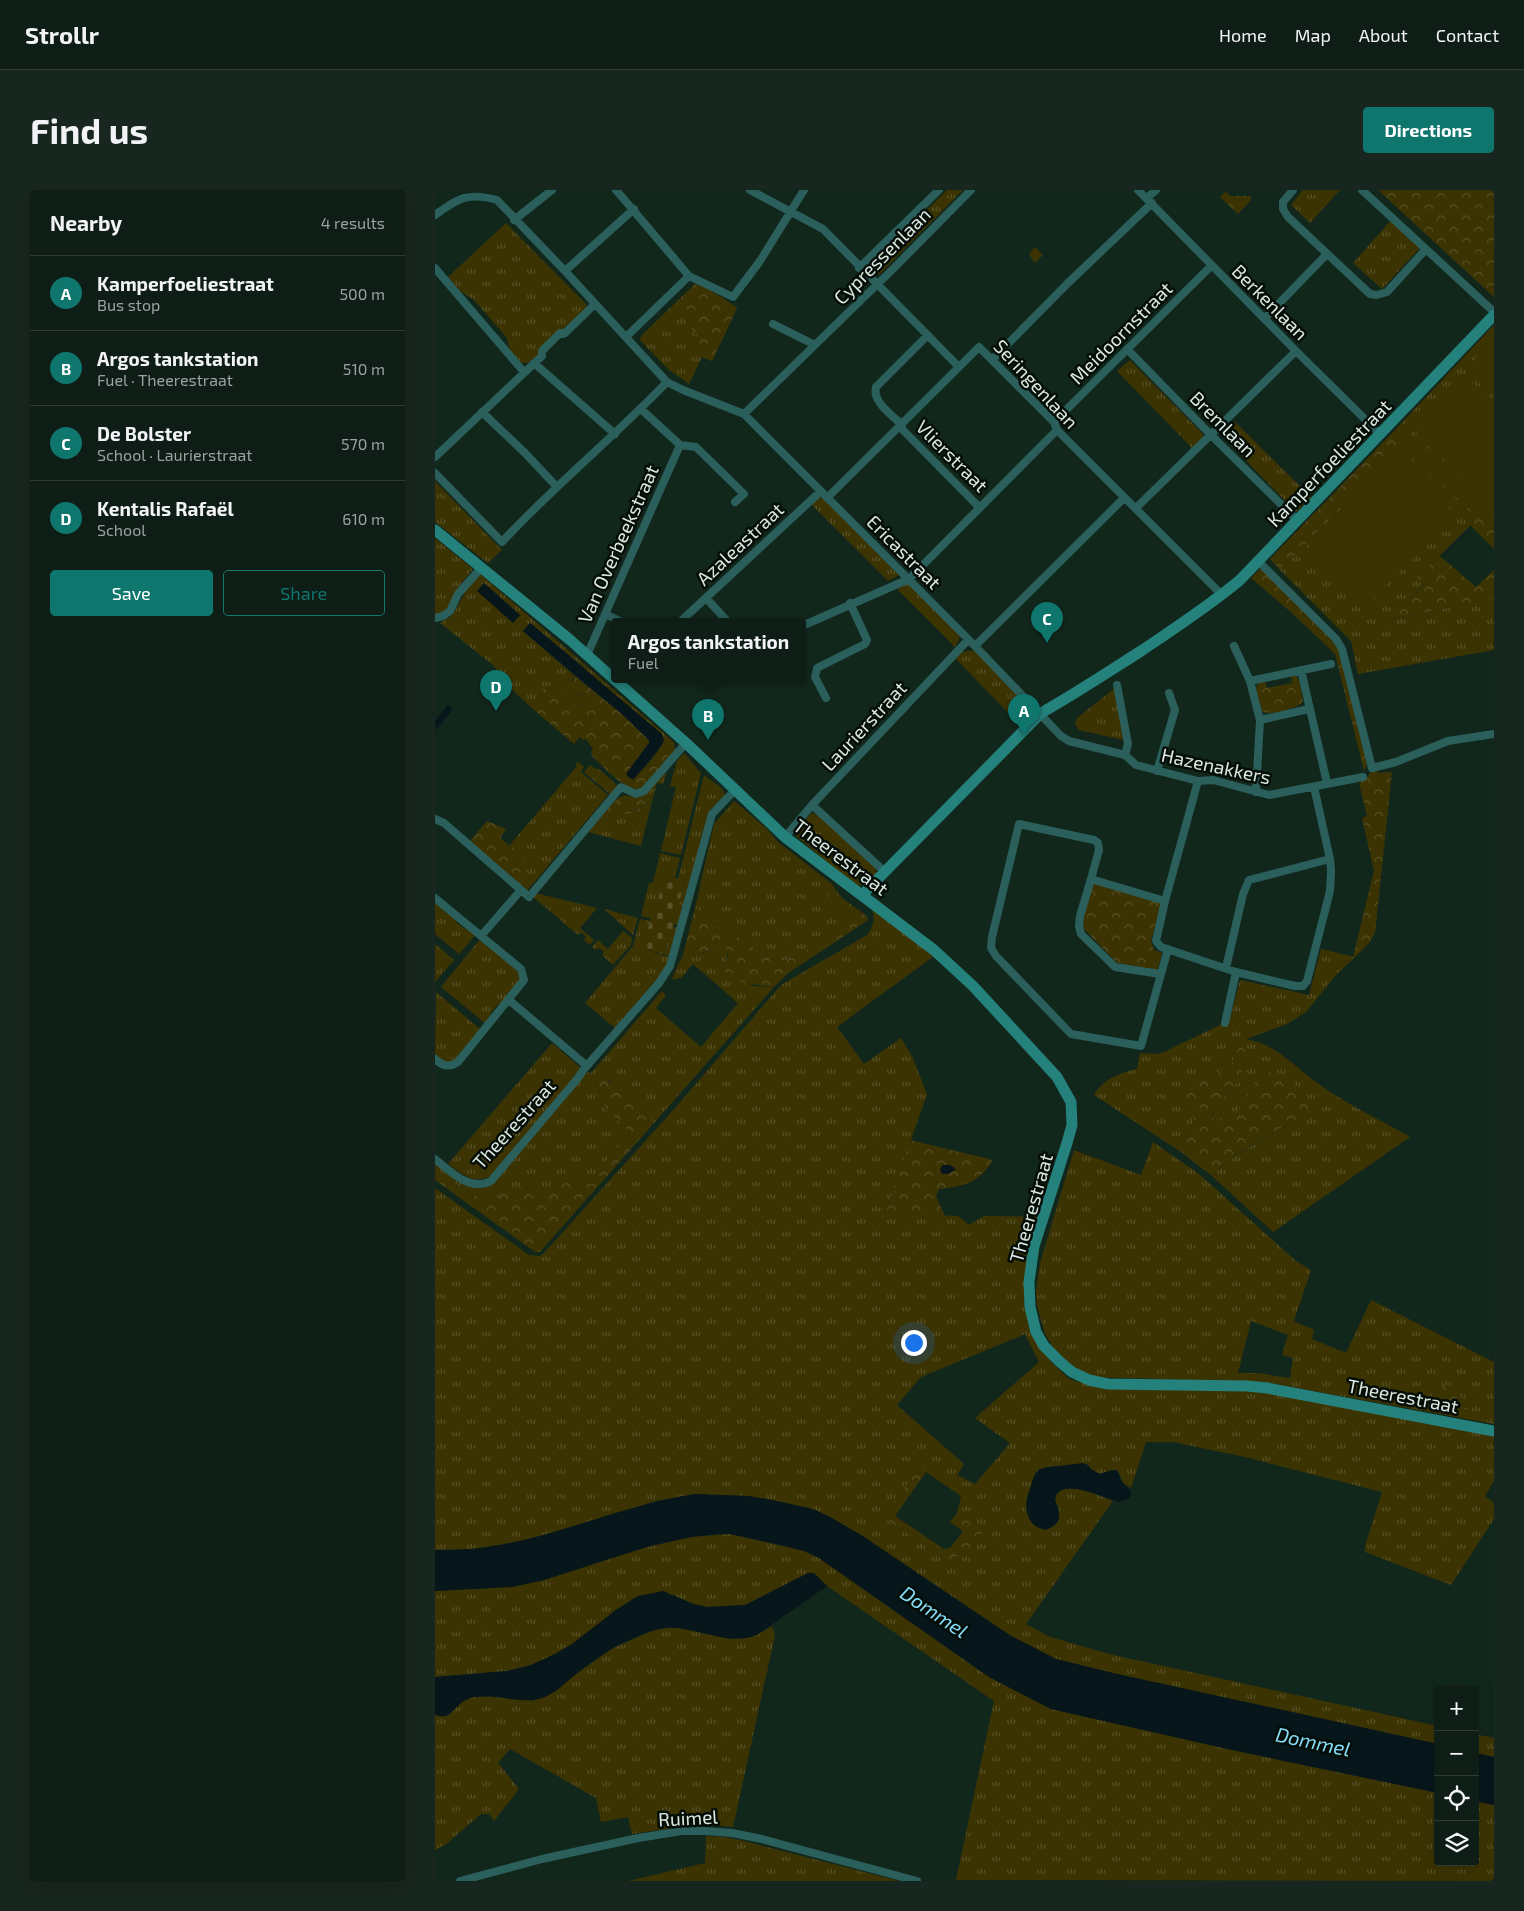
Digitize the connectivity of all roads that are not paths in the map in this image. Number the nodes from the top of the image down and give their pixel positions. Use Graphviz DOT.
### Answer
graph roads {
  1 [pos="551,190"];
  2 [pos="617,190"];
  3 [pos="750,190"];
  4 [pos="804,190"];
  5 [pos="939,190"];
  6 [pos="971,190"];
  7 [pos="1138,190"];
  8 [pos="1156,190"];
  9 [pos="1293,190"];
  10 [pos="1362,190"];
  11 [pos="1149,201"];
  12 [pos="634,209"];
  13 [pos="792,212"];
  14 [pos="435,215"];
  15 [pos="514,220"];
  16 [pos="1426,249"];
  17 [pos="1327,254"];
  18 [pos="1211,266"];
  19 [pos="435,268"];
  20 [pos="859,268"];
  21 [pos="565,271"];
  22 [pos="689,276"];
  23 [pos="877,285"];
  24 [pos="595,304"];
  25 [pos="1494,314"];
  26 [pos="1265,318"];
  27 [pos="773,324"];
  28 [pos="927,336"];
  29 [pos="626,337"];
  30 [pos="815,344"];
  31 [pos="1127,349"];
  32 [pos="1296,351"];
  33 [pos="991,360"];
  34 [pos="534,363"];
  35 [pos="959,367"];
  36 [pos="524,372"];
  37 [pos="667,382"];
  38 [pos="641,409"];
  39 [pos="482,412"];
  40 [pos="744,414"];
  41 [pos="901,426"];
  42 [pos="1055,426"];
  43 [pos="615,434"];
  44 [pos="1211,435"];
  45 [pos="1381,435"];
  46 [pos="679,446"];
  47 [pos="435,457"];
  48 [pos="435,473"];
  49 [pos="557,486"];
  50 [pos="821,491"];
  51 [pos="827,498"];
  52 [pos="1125,498"];
  53 [pos="735,502"];
  54 [pos="980,508"];
  55 [pos="1136,508"];
  56 [pos="1297,520"];
  57 [pos="435,530"];
  58 [pos="1259,562"];
  59 [pos="481,568"];
  60 [pos="909,579"];
  61 [pos="1223,595"];
  62 [pos="706,598"];
  63 [pos="850,603"];
  64 [pos="605,614"];
  65 [pos="435,618"];
  66 [pos="614,618"];
  67 [pos="684,618"];
  68 [pos="724,618"];
  69 [pos="806,624"];
  70 [pos="968,640"];
  71 [pos="975,646"];
  72 [pos="1234,646"];
  73 [pos="587,655"];
  74 [pos="1331,664"];
  75 [pos="1301,670"];
  76 [pos="611,676"];
  77 [pos="1250,682"];
  78 [pos="618,683"];
  79 [pos="1117,685"];
  80 [pos="1169,693"];
  81 [pos="826,698"];
  82 [pos="1309,709"];
  83 [pos="1041,714"];
  84 [pos="1259,720"];
  85 [pos="1494,734"];
  86 [pos="686,743"];
  87 [pos="1125,755"];
  88 [pos="1157,770"];
  89 [pos="1363,777"];
  90 [pos="1197,781"];
  91 [pos="1327,783"];
  92 [pos="1314,787"];
  93 [pos="735,791"];
  94 [pos="1256,792"];
  95 [pos="812,805"];
  96 [pos="435,819"];
  97 [pos="785,837"];
  98 [pos="1330,860"];
  99 [pos="884,871"];
  100 [pos="1091,879"];
  101 [pos="521,890"];
  102 [pos="862,895"];
  103 [pos="435,898"];
  104 [pos="1165,901"];
  105 [pos="481,936"];
  106 [pos="1168,949"];
  107 [pos="1226,968"];
  108 [pos="1236,972"];
  109 [pos="1160,974"];
  110 [pos="509,1000"];
  111 [pos="1225,1024"];
  112 [pos="435,1059"];
  113 [pos="587,1066"];
  114 [pos="435,1159"];
  115 [pos="1494,1431"];
  116 [pos="460,1881"];
  117 [pos="917,1881"];
  1 -- 15 [label="street"];
  2 -- 12 [label="street"];
  3 -- 13 [label="street"];
  4 -- 13 [label="street"];
  5 -- 20 [label="street"];
  6 -- 23 [label="street, Cypressenlaan"];
  7 -- 11 [label="street, Berkenlaan"];
  8 -- 11 [label="street"];
  9 -- 17 [label="street"];
  10 -- 16 [label="street"];
  11 -- 18 [label="street, Berkenlaan"];
  11 -- 33 [label="street"];
  12 -- 21 [label="street"];
  12 -- 22 [label="street"];
  13 -- 20 [label="street"];
  13 -- 22 [label="street"];
  14 -- 15 [label="street"];
  15 -- 21 [label="street"];
  16 -- 17 [label="street"];
  16 -- 25 [label="street"];
  17 -- 26 [label="street"];
  18 -- 26 [label="street, Berkenlaan"];
  18 -- 31 [label="street, Meidoornstraat"];
  19 -- 36 [label="street"];
  20 -- 23 [label="street"];
  21 -- 24 [label="street"];
  22 -- 29 [label="street"];
  23 -- 28 [label="street"];
  23 -- 30 [label="street, Cypressenlaan"];
  24 -- 29 [label="street"];
  24 -- 34 [label="street"];
  25 -- 45 [label="main road, Kamperfoeliestraat"];
  26 -- 32 [label="street, Berkenlaan"];
  27 -- 30 [label="street"];
  28 -- 35 [label="street"];
  28 -- 41 [label="street, Vlierstraat"];
  29 -- 37 [label="street"];
  30 -- 40 [label="street, Cypressenlaan"];
  31 -- 42 [label="street, Meidoornstraat"];
  31 -- 44 [label="street, Bremlaan"];
  32 -- 44 [label="street"];
  32 -- 45 [label="street, Berkenlaan"];
  33 -- 35 [label="street, Seringenlaan"];
  33 -- 42 [label="street, Seringenlaan"];
  34 -- 36 [label="street"];
  34 -- 43 [label="street"];
  35 -- 41 [label="street"];
  36 -- 39 [label="street"];
  37 -- 38 [label="street"];
  37 -- 40 [label="street"];
  38 -- 43 [label="street"];
  38 -- 46 [label="street"];
  39 -- 47 [label="street"];
  39 -- 49 [label="street"];
  40 -- 50 [label="street, Ericastraat"];
  41 -- 51 [label="street"];
  41 -- 54 [label="street, Vlierstraat"];
  42 -- 52 [label="street, Seringenlaan"];
  42 -- 54 [label="street, Meidoornstraat"];
  43 -- 49 [label="street"];
  44 -- 55 [label="street"];
  44 -- 56 [label="street, Bremlaan"];
  45 -- 56 [label="main road, Kamperfoeliestraat"];
  46 -- 53 [label="street"];
  46 -- 64 [label="street, Van Overbeekstraat"];
  48 -- 49 [label="street"];
  50 -- 51 [label="street, Ericastraat"];
  50 -- 62 [label="street, Azaleastraat"];
  51 -- 60 [label="street, Ericastraat"];
  52 -- 55 [label="street, Seringenlaan"];
  52 -- 71 [label="street"];
  54 -- 60 [label="street, Meidoornstraat"];
  55 -- 61 [label="street, Seringenlaan"];
  56 -- 58 [label="main road, Kamperfoeliestraat"];
  57 -- 59 [label="main road, Theerestraat"];
  58 -- 61 [label="main road, Kamperfoeliestraat"];
  58 -- 85 [label="street"];
  59 -- 65 [label="street"];
  59 -- 73 [label="main road, Theerestraat"];
  60 -- 63 [label="street"];
  60 -- 70 [label="street, Ericastraat"];
  61 -- 83 [label="main road, Kamperfoeliestraat"];
  62 -- 67 [label="street, Azaleastraat"];
  62 -- 68 [label="street"];
  63 -- 69 [label="street"];
  63 -- 81 [label="street"];
  64 -- 66 [label="street"];
  64 -- 73 [label="street, Van Overbeekstraat"];
  70 -- 71 [label="street, Ericastraat"];
  70 -- 95 [label="street, Laurierstraat"];
  71 -- 83 [label="street, Ericastraat"];
  72 -- 77 [label="street"];
  73 -- 76 [label="main road, Theerestraat"];
  74 -- 75 [label="street"];
  75 -- 77 [label="street"];
  75 -- 82 [label="street"];
  77 -- 84 [label="street"];
  78 -- 86 [label="main road, Theerestraat"];
  79 -- 87 [label="street"];
  80 -- 88 [label="street"];
  82 -- 84 [label="street"];
  82 -- 91 [label="street"];
  83 -- 87 [label="street, Hazenakkers"];
  83 -- 99 [label="main road, Kamperfoeliestraat"];
  84 -- 94 [label="street"];
  86 -- 93 [label="main road, Theerestraat"];
  86 -- 101 [label="street"];
  87 -- 88 [label="street, Hazenakkers"];
  88 -- 90 [label="street, Hazenakkers"];
  89 -- 91 [label="street, Hazenakkers"];
  90 -- 94 [label="street, Hazenakkers"];
  90 -- 104 [label="street"];
  91 -- 92 [label="street, Hazenakkers"];
  92 -- 94 [label="street, Hazenakkers"];
  92 -- 98 [label="street"];
  93 -- 97 [label="main road, Theerestraat"];
  93 -- 113 [label="street, Theerestraat"];
  95 -- 97 [label="street, Laurierstraat"];
  95 -- 99 [label="street"];
  96 -- 101 [label="street"];
  97 -- 102 [label="main road, Theerestraat"];
  98 -- 107 [label="street"];
  98 -- 108 [label="street"];
  99 -- 102 [label="main road, Kamperfoeliestraat"];
  100 -- 104 [label="street"];
  100 -- 109 [label="street"];
  100 -- 109 [label="street"];
  101 -- 105 [label="street"];
  102 -- 115 [label="main road, Theerestraat"];
  103 -- 105 [label="street"];
  104 -- 106 [label="street"];
  105 -- 110 [label="street"];
  106 -- 107 [label="street"];
  106 -- 109 [label="street"];
  107 -- 108 [label="street"];
  108 -- 111 [label="street"];
  110 -- 112 [label="street"];
  110 -- 113 [label="street"];
  113 -- 114 [label="street, Theerestraat"];
  116 -- 117 [label="street, Ruimel"];
}
